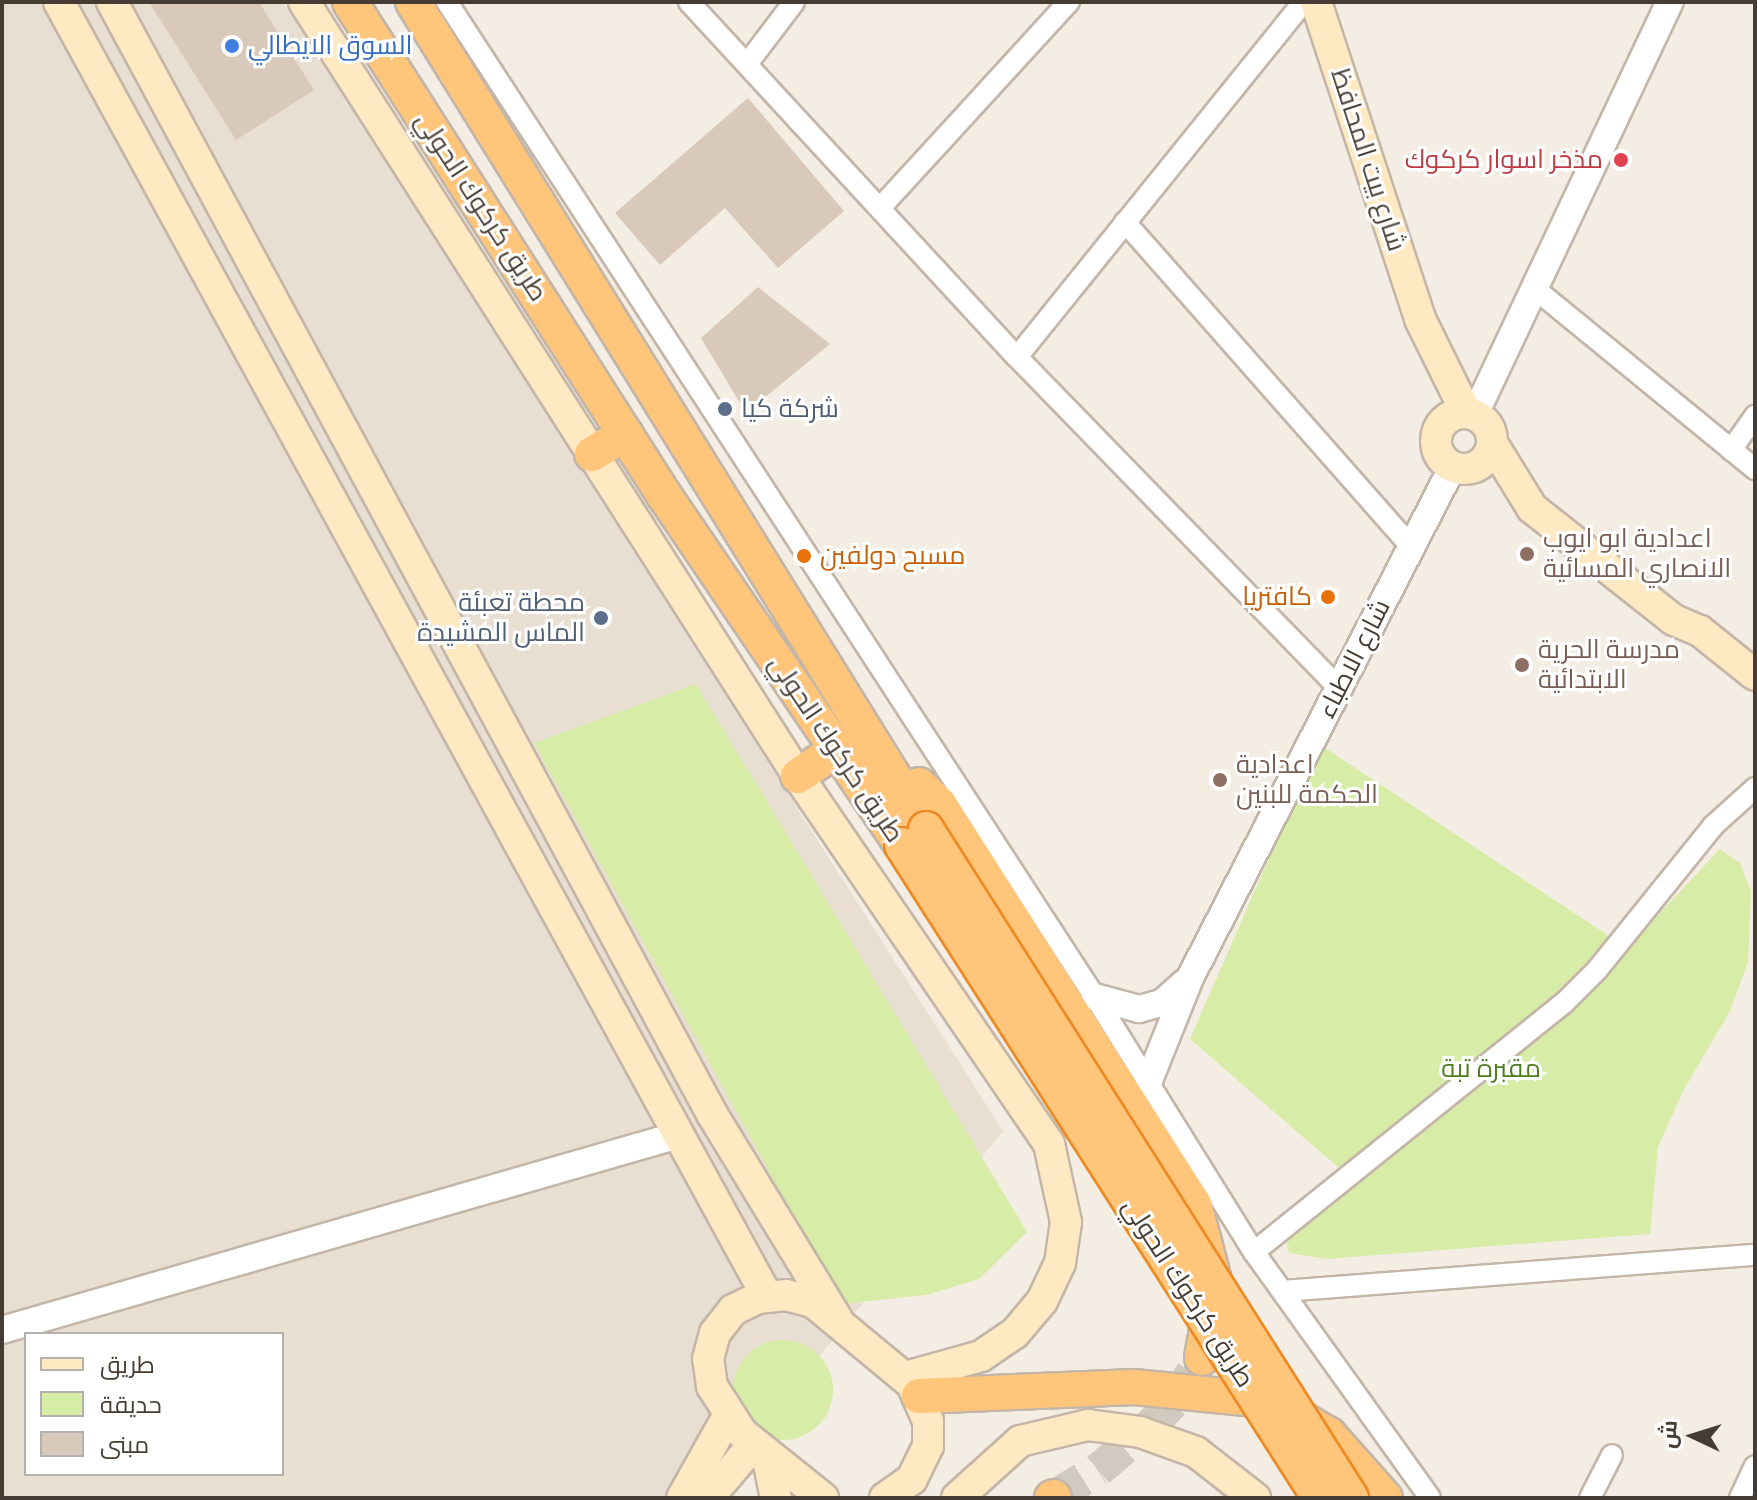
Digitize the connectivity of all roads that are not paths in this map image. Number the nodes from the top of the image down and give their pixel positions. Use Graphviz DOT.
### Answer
graph roads {
  1 [pos="59,2"];
  2 [pos="112,2"];
  3 [pos="304,2"];
  4 [pos="350,2"];
  5 [pos="413,2"];
  6 [pos="447,2"];
  7 [pos="689,2"];
  8 [pos="794,2"];
  9 [pos="1069,2"];
  10 [pos="1303,2"];
  11 [pos="1316,2"];
  12 [pos="1670,2"];
  13 [pos="747,64"];
  14 [pos="880,208"];
  15 [pos="1125,222"];
  16 [pos="1534,288"];
  17 [pos="1420,319"];
  18 [pos="1017,357"];
  19 [pos="1470,413"];
  20 [pos="1755,416"];
  21 [pos="1438,428"];
  22 [pos="625,434"];
  23 [pos="1492,443"];
  24 [pos="1731,450"];
  25 [pos="592,454"];
  26 [pos="1458,469"];
  27 [pos="1755,469"];
  28 [pos="1532,508"];
  29 [pos="1412,547"];
  30 [pos="1674,620"];
  31 [pos="1755,675"];
  32 [pos="1339,688"];
  33 [pos="1755,697"];
  34 [pos="836,750"];
  35 [pos="885,764"];
  36 [pos="798,776"];
  37 [pos="1755,788"];
  38 [pos="914,837"];
  39 [pos="1190,978"];
  40 [pos="1095,997"];
  41 [pos="1148,1083"];
  42 [pos="712,1114"];
  43 [pos="678,1135"];
  44 [pos="1254,1252"];
  45 [pos="1755,1255"];
  46 [pos="1283,1291"];
  47 [pos="767,1296"];
  48 [pos="836,1317"];
  49 [pos="2,1330"];
  50 [pos="1202,1358"];
  51 [pos="912,1386"];
  52 [pos="728,1416"];
  53 [pos="760,1450"];
  54 [pos="1612,1455"];
  55 [pos="1755,1466"];
  56 [pos="889,1497"];
  57 [pos="682,1498"];
  58 [pos="708,1498"];
  59 [pos="776,1498"];
  60 [pos="823,1498"];
  61 [pos="957,1498"];
  62 [pos="1255,1498"];
  63 [pos="1320,1498"];
  64 [pos="1351,1498"];
  65 [pos="1385,1498"];
  66 [pos="1430,1498"];
  67 [pos="1590,1498"];
  68 [pos="1740,1498"];
  1 -- 43 [label="main road"];
  2 -- 42 [label="main road"];
  3 -- 25 [label="main road"];
  4 -- 22 [label="highway, طريق كركوك الحولي"];
  5 -- 35 [label="highway, طريق كركوك الحولي"];
  6 -- 40 [label="street"];
  7 -- 13 [label="street"];
  8 -- 13 [label="street"];
  9 -- 14 [label="street"];
  10 -- 15 [label="street"];
  11 -- 17 [label="main road, شارع بيت المحافظ"];
  12 -- 16 [label="street"];
  13 -- 14 [label="street"];
  14 -- 18 [label="street"];
  15 -- 18 [label="street"];
  15 -- 29 [label="street"];
  16 -- 19 [label="street"];
  16 -- 24 [label="street"];
  17 -- 19 [label="main road, شارع بيت المحافظ"];
  17 -- 21 [label="main road, شارع بيت المحافظ"];
  18 -- 32 [label="street"];
  19 -- 21 [label="main road"];
  19 -- 23 [label="main road, شارع بيت المحافظ"];
  20 -- 24 [label="street"];
  21 -- 26 [label="main road, شارع بيت المحافظ"];
  22 -- 25 [label="highway"];
  22 -- 34 [label="highway, طريق كركوك الحولي"];
  23 -- 26 [label="main road"];
  23 -- 28 [label="main road, شارع بيت المحافظ"];
  24 -- 27 [label="street"];
  25 -- 36 [label="main road"];
  26 -- 28 [label="main road, شارع بيت المحافظ"];
  26 -- 29 [label="street, شارع الاطباء"];
  28 -- 30 [label="main road, شارع بيت المحافظ"];
  29 -- 32 [label="street, شارع الاطباء"];
  30 -- 31 [label="main road, شارع بيت المحافظ"];
  30 -- 33 [label="main road, شارع بيت المحافظ"];
  32 -- 39 [label="street, شارع الاطباء"];
  34 -- 36 [label="highway"];
  34 -- 38 [label="highway, طريق كركوك الحولي"];
  35 -- 38 [label="highway, طريق كركوك الحولي"];
  35 -- 50 [label="highway"];
  36 -- 51 [label="main road"];
  37 -- 44 [label="street"];
  38 -- 63 [label="highway, طريق كركوك الحولي, bridge"];
  38 -- 64 [label="highway, طريق كركوك الحولي, bridge"];
  39 -- 40 [label="street, شارع الاطباء"];
  39 -- 41 [label="street, شارع الاطباء"];
  40 -- 41 [label="street"];
  41 -- 44 [label="street"];
  42 -- 43 [label="main road"];
  42 -- 48 [label="main road"];
  43 -- 47 [label="main road"];
  43 -- 49 [label="street"];
  44 -- 46 [label="street"];
  45 -- 46 [label="street"];
  46 -- 66 [label="street"];
  47 -- 48 [label="main road"];
  47 -- 52 [label="main road"];
  48 -- 51 [label="main road"];
  51 -- 56 [label="main road"];
  51 -- 65 [label="highway"];
  52 -- 53 [label="main road"];
  52 -- 57 [label="main road"];
  53 -- 58 [label="main road"];
  53 -- 59 [label="main road"];
  53 -- 60 [label="main road"];
  54 -- 67 [label="street"];
  55 -- 68 [label="street"];
  61 -- 62 [label="main road"];
}
